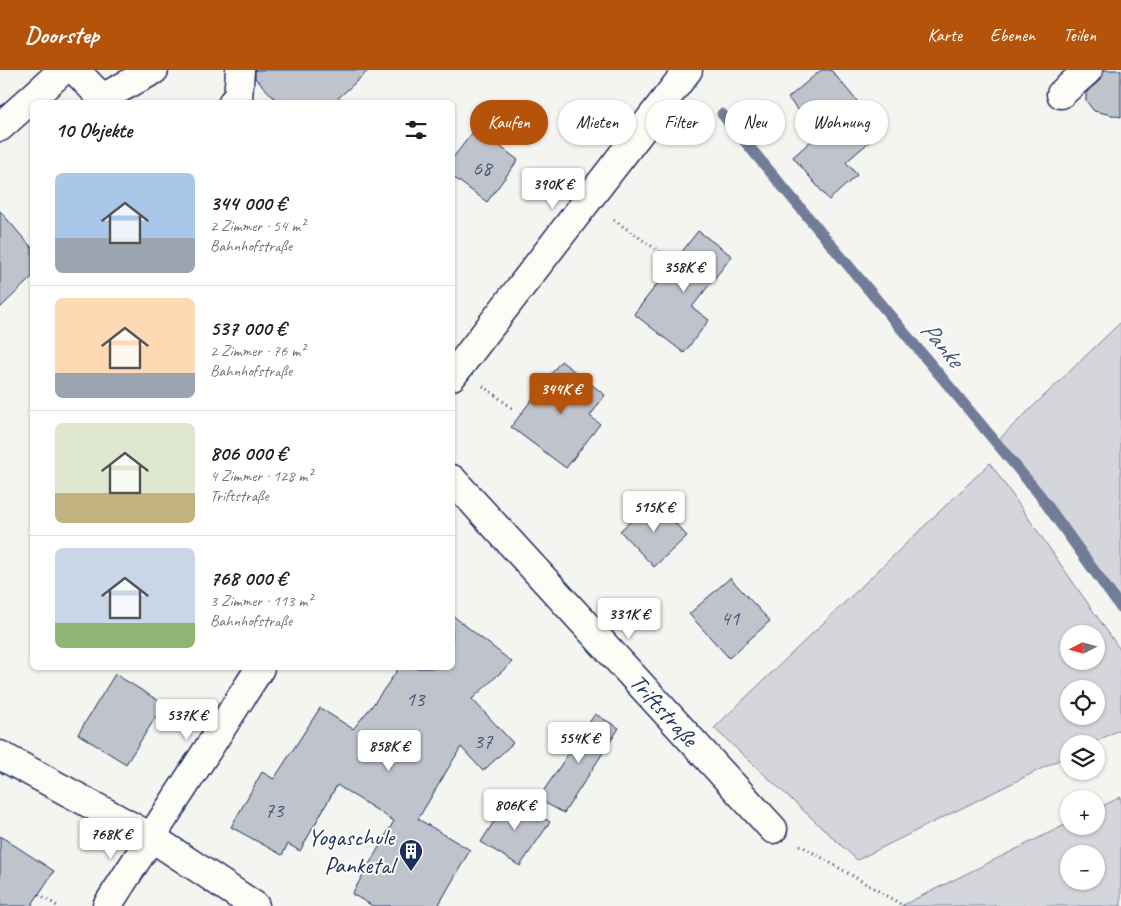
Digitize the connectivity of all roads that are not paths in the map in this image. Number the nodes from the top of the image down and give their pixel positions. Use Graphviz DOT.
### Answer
graph roads {
  1 [pos="63,70"];
  2 [pos="75,70"];
  3 [pos="154,70"];
  4 [pos="240,70"];
  5 [pos="688,70"];
  6 [pos="1088,70"];
  7 [pos="1061,94"];
  8 [pos="104,100"];
  9 [pos="236,100"];
  10 [pos="0,127"];
  11 [pos="455,372"];
  12 [pos="455,483"];
  13 [pos="259,670"];
  14 [pos="0,755"];
  15 [pos="773,829"];
  16 [pos="151,838"];
  17 [pos="107,906"];
  18 [pos="255,906"];
  1 -- 10 [label="street"];
  2 -- 8 [label="street"];
  3 -- 8 [label="street"];
  4 -- 9 [label="street"];
  5 -- 11 [label="street"];
  6 -- 7 [label="street"];
  12 -- 15 [label="street, Triftstraße"];
  13 -- 16 [label="street"];
  14 -- 16 [label="street"];
  16 -- 17 [label="street"];
  16 -- 18 [label="street"];
}
